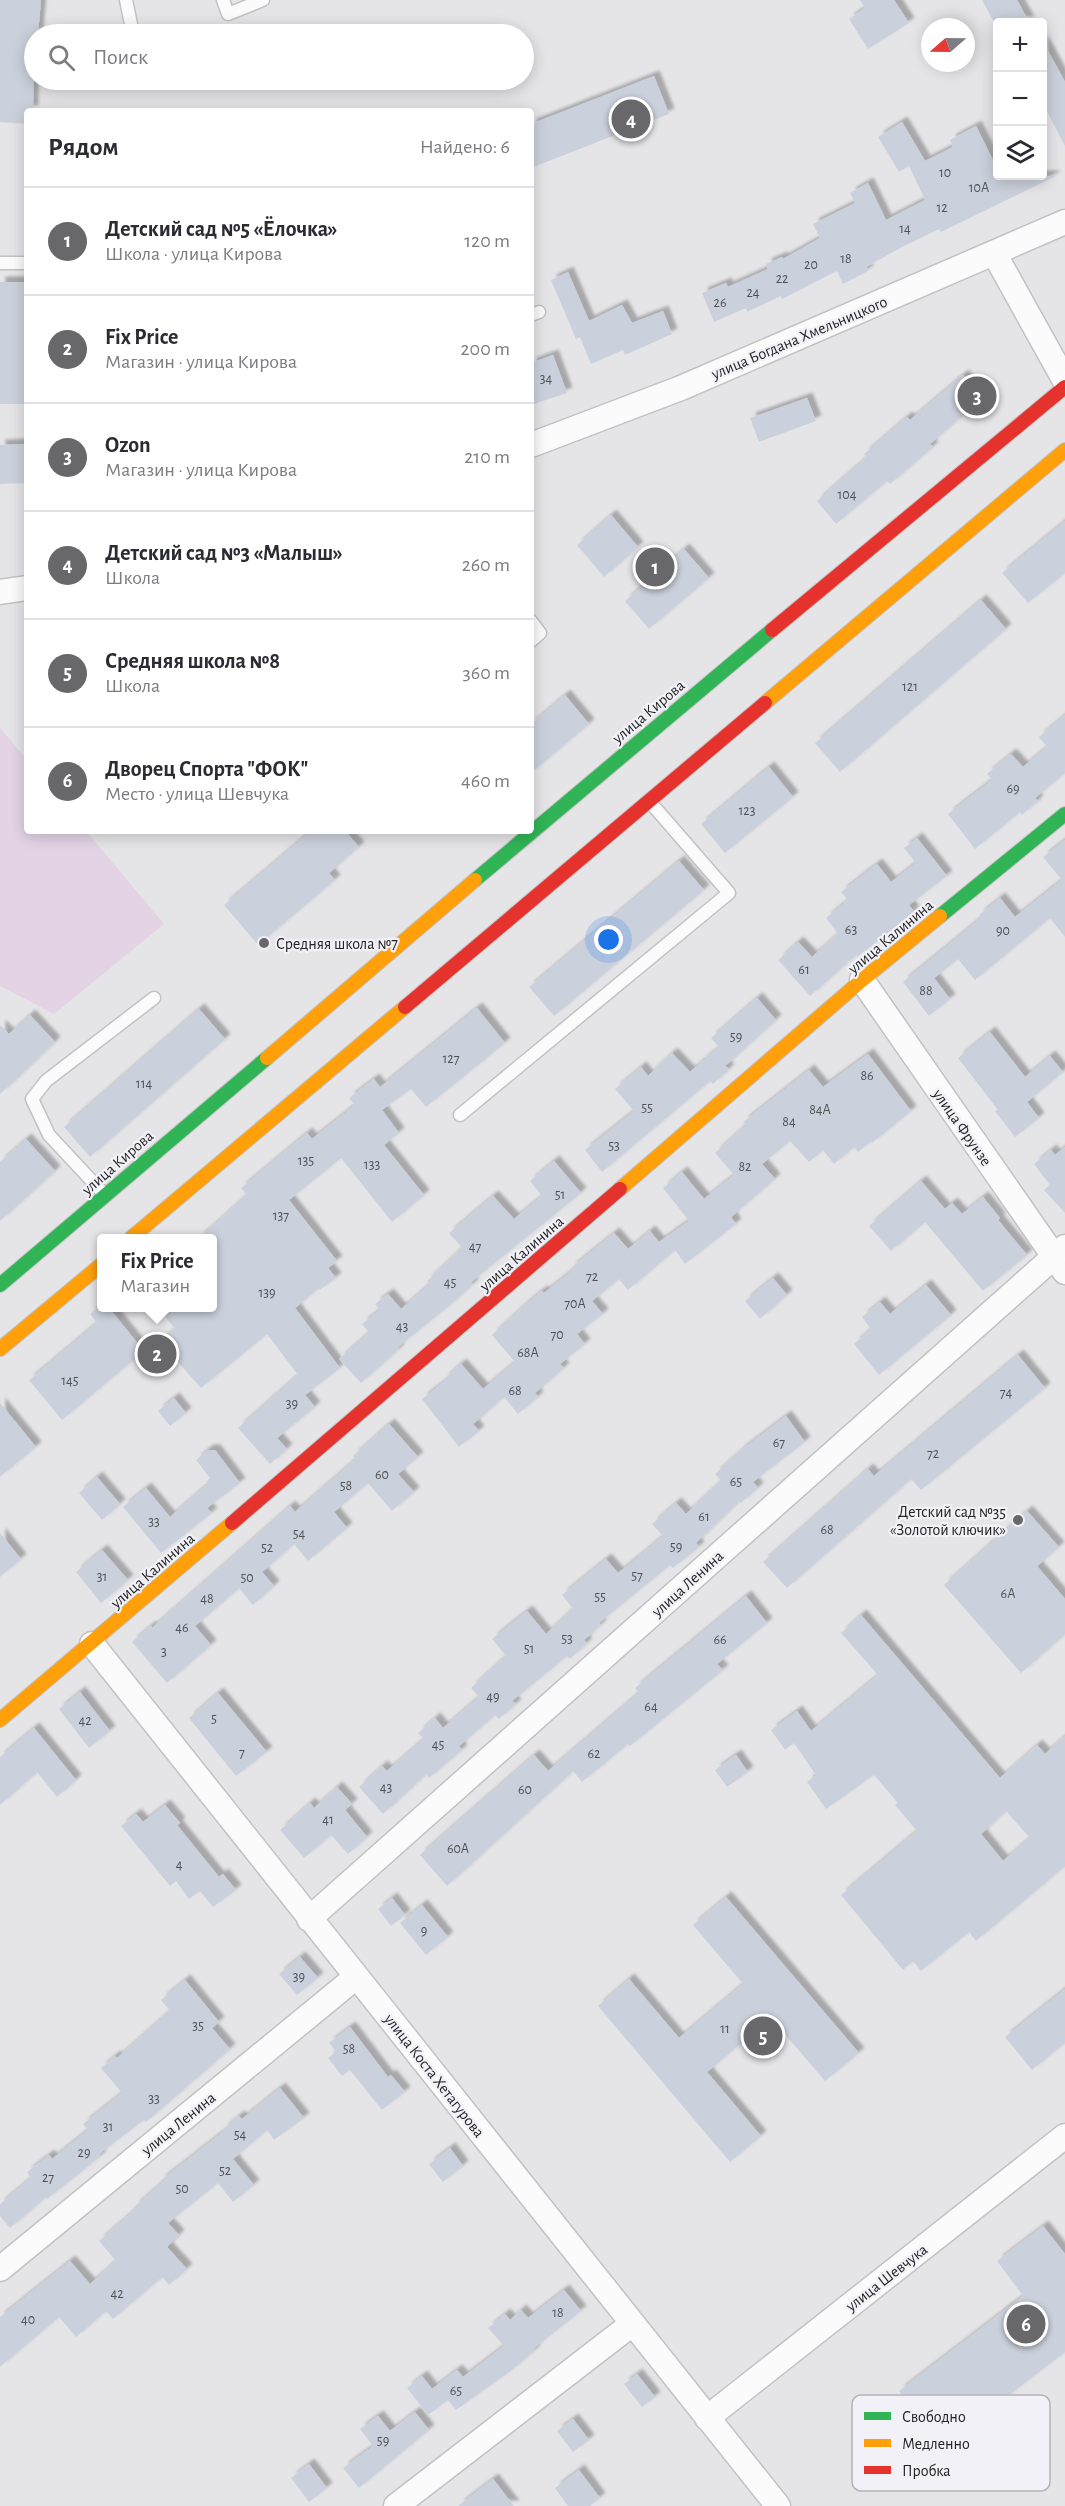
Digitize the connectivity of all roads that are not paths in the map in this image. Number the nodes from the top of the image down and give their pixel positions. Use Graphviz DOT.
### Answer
graph roads {
  1 [pos="126,0"];
  2 [pos="223,0"];
  3 [pos="262,0"];
  4 [pos="131,24"];
  5 [pos="1065,222"];
  6 [pos="994,253"];
  7 [pos="0,263"];
  8 [pos="24,263"];
  9 [pos="1065,381"];
  10 [pos="1065,387"];
  11 [pos="534,444"];
  12 [pos="1065,450"];
  13 [pos="24,588"];
  14 [pos="0,592"];
  15 [pos="534,625"];
  16 [pos="534,638"];
  17 [pos="650,801"];
  18 [pos="1065,814"];
  19 [pos="534,830"];
  20 [pos="529,834"];
  21 [pos="862,980"];
  22 [pos="154,998"];
  23 [pos="256,1065"];
  24 [pos="269,1081"];
  25 [pos="460,1115"];
  26 [pos="105,1195"];
  27 [pos="137,1234"];
  28 [pos="1061,1259"];
  29 [pos="97,1267"];
  30 [pos="0,1285"];
  31 [pos="0,1349"];
  32 [pos="92,1644"];
  33 [pos="0,1720"];
  34 [pos="309,1919"];
  35 [pos="356,1977"];
  36 [pos="1065,2136"];
  37 [pos="0,2269"];
  38 [pos="632,2324"];
  39 [pos="707,2418"];
  40 [pos="396,2506"];
  41 [pos="778,2506"];
  1 -- 4 [label="lane"];
  2 -- 3 [label="lane"];
  5 -- 6 [label="street, улица Богдана Хмельницкого"];
  6 -- 9 [label="street"];
  6 -- 11 [label="street, улица Богдана Хмельницкого"];
  7 -- 8 [label="lane"];
  10 -- 19 [label="street, улица Кирова"];
  12 -- 17 [label="street"];
  13 -- 14 [label="street"];
  15 -- 16 [label="lane"];
  17 -- 25 [label="lane"];
  17 -- 27 [label="street"];
  18 -- 21 [label="street, улица Калинина"];
  20 -- 23 [label="street, улица Кирова"];
  21 -- 28 [label="street, улица Фрунзе"];
  21 -- 32 [label="street, улица Калинина"];
  22 -- 26 [label="lane"];
  23 -- 24 [label="street"];
  23 -- 26 [label="street, улица Кирова"];
  26 -- 30 [label="street, улица Кирова"];
  28 -- 34 [label="street, улица Ленина"];
  29 -- 31 [label="street"];
  32 -- 33 [label="street, улица Калинина"];
  32 -- 34 [label="street, улица Коста Хетагурова"];
  34 -- 35 [label="street, улица Коста Хетагурова"];
  35 -- 37 [label="street, улица Ленина"];
  35 -- 38 [label="street, улица Коста Хетагурова"];
  36 -- 39 [label="street, улица Шевчука"];
  38 -- 39 [label="street, улица Коста Хетагурова"];
  38 -- 40 [label="street"];
  39 -- 41 [label="street, улица Коста Хетагурова"];
}
